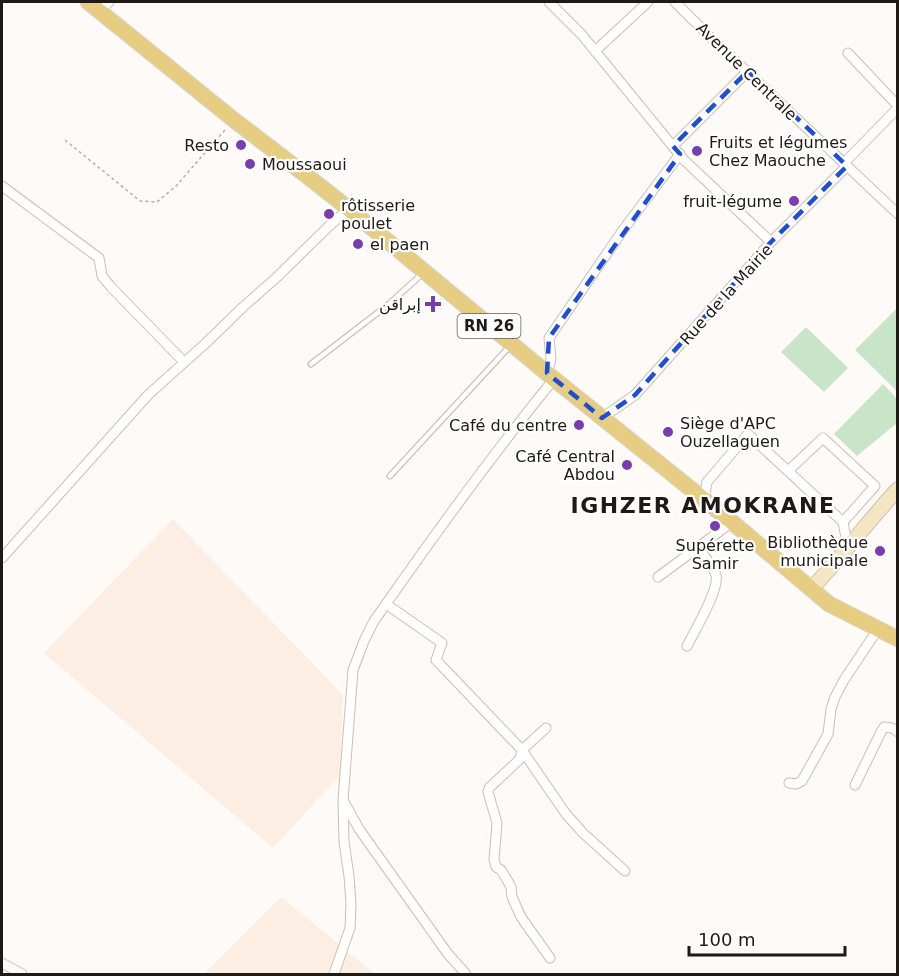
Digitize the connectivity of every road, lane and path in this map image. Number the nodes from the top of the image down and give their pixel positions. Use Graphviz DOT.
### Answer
graph roads {
  1 [pos="549,2"];
  2 [pos="648,2"];
  3 [pos="675,2"];
  4 [pos="99,4"];
  5 [pos="595,51"];
  6 [pos="848,53"];
  7 [pos="748,71"];
  8 [pos="897,107"];
  9 [pos="234,120"];
  10 [pos="65,140"];
  11 [pos="673,146"];
  12 [pos="680,154"];
  13 [pos="846,165"];
  14 [pos="2,186"];
  15 [pos="349,209"];
  16 [pos="897,214"];
  17 [pos="771,243"];
  18 [pos="424,272"];
  19 [pos="511,344"];
  20 [pos="184,362"];
  21 [pos="311,364"];
  22 [pos="551,376"];
  23 [pos="603,418"];
  24 [pos="788,471"];
  25 [pos="390,476"];
  26 [pos="897,489"];
  27 [pos="704,500"];
  28 [pos="732,522"];
  29 [pos="843,522"];
  30 [pos="698,547"];
  31 [pos="849,548"];
  32 [pos="2,558"];
  33 [pos="658,577"];
  34 [pos="811,589"];
  35 [pos="386,604"];
  36 [pos="878,629"];
  37 [pos="897,639"];
  38 [pos="687,646"];
  39 [pos="546,729"];
  40 [pos="897,732"];
  41 [pos="522,750"];
  42 [pos="789,783"];
  43 [pos="855,785"];
  44 [pos="343,800"];
  45 [pos="626,871"];
  46 [pos="550,958"];
  47 [pos="2,963"];
  48 [pos="21,975"];
  49 [pos="334,975"];
  50 [pos="466,975"];
  1 -- 5 [label="street"];
  2 -- 5 [label="street"];
  3 -- 7 [label="street, Avenue Centrale"];
  4 -- 9 [label="main road, RN 26"];
  5 -- 11 [label="street"];
  6 -- 8 [label="street"];
  7 -- 11 [label="street"];
  7 -- 13 [label="street, Avenue Centrale"];
  8 -- 13 [label="street, Rue de la Mairie"];
  9 -- 10 [label="path"];
  9 -- 15 [label="main road, RN 26"];
  11 -- 12 [label="street"];
  12 -- 17 [label="street"];
  12 -- 22 [label="street"];
  13 -- 16 [label="street, Avenue Centrale"];
  13 -- 17 [label="street, Rue de la Mairie"];
  14 -- 20 [label="street"];
  15 -- 18 [label="main road, RN 26"];
  15 -- 20 [label="street"];
  17 -- 23 [label="street, Rue de la Mairie"];
  18 -- 19 [label="main road, RN 26"];
  18 -- 21 [label="lane"];
  19 -- 22 [label="main road, RN 26"];
  19 -- 25 [label="lane"];
  20 -- 32 [label="street"];
  22 -- 23 [label="main road, RN 26"];
  22 -- 35 [label="street"];
  23 -- 27 [label="main road, RN 26"];
  24 -- 27 [label="street"];
  24 -- 29 [label="street"];
  24 -- 29 [label="street"];
  26 -- 31 [label="main road"];
  27 -- 28 [label="main road, RN 26"];
  28 -- 30 [label="street"];
  28 -- 34 [label="main road, RN 26"];
  29 -- 31 [label="street"];
  30 -- 33 [label="street"];
  30 -- 38 [label="street"];
  31 -- 34 [label="main road"];
  34 -- 36 [label="main road, RN 26"];
  35 -- 41 [label="street"];
  35 -- 44 [label="street"];
  36 -- 37 [label="main road, RN 26"];
  36 -- 42 [label="street"];
  39 -- 41 [label="street"];
  40 -- 43 [label="street"];
  41 -- 45 [label="street"];
  41 -- 46 [label="street"];
  44 -- 49 [label="street"];
  44 -- 50 [label="street"];
  47 -- 48 [label="street"];
}
